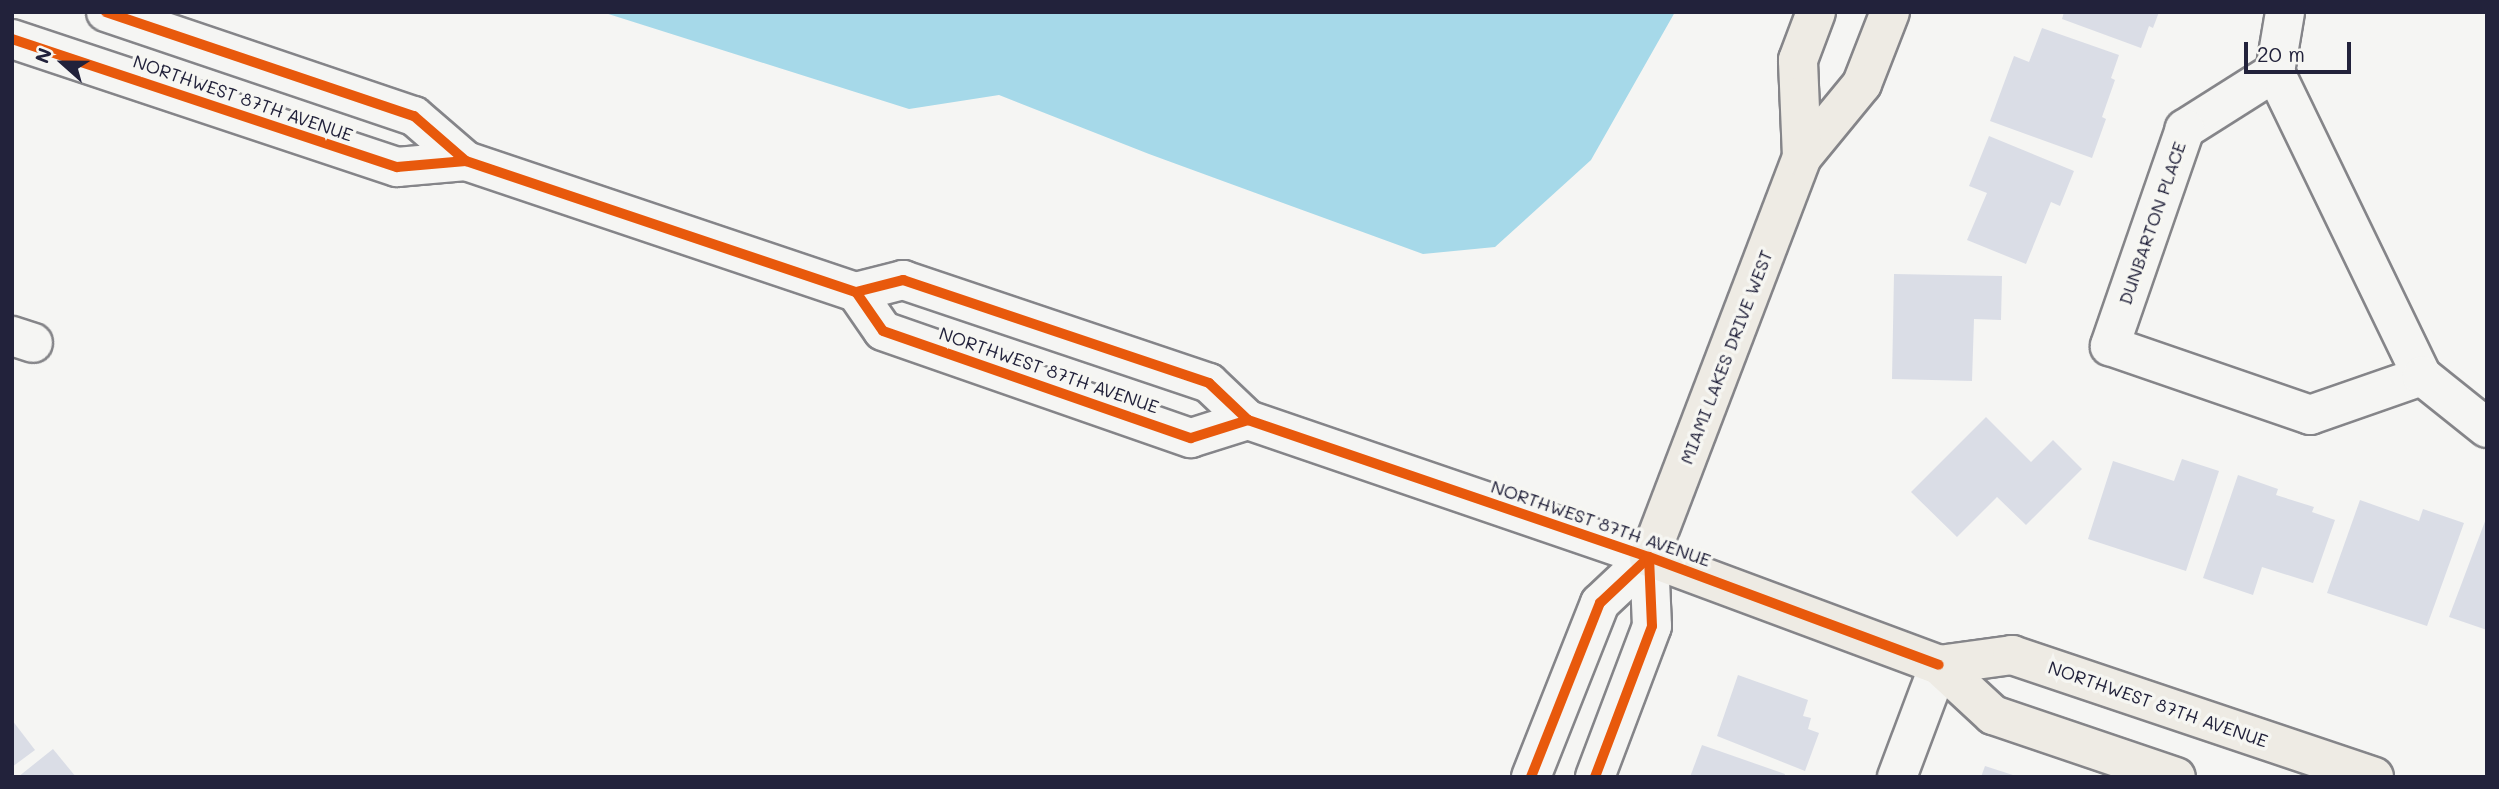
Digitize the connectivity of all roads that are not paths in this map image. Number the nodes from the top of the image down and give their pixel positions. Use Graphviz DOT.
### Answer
graph roads {
  1 [pos="106,12"];
  2 [pos="1816,12"];
  3 [pos="1890,12"];
  4 [pos="2285,12"];
  5 [pos="12,39"];
  6 [pos="2275,72"];
  7 [pos="1802,157"];
  8 [pos="466,161"];
  9 [pos="856,292"];
  10 [pos="2422,376"];
  11 [pos="1248,420"];
  12 [pos="2487,428"];
  13 [pos="1649,557"];
  14 [pos="1939,665"];
  15 [pos="1531,777"];
  16 [pos="1595,777"];
  17 [pos="1897,777"];
  18 [pos="2176,777"];
  19 [pos="2374,777"];
  1 -- 8 [label="street, NORTHWEST 87TH AVENUE"];
  2 -- 7 [label="main road, MIAMI LAKES DRIVE WEST"];
  3 -- 7 [label="main road, MIAMI LAKES DRIVE WEST"];
  4 -- 6 [label="street"];
  5 -- 8 [label="street, NORTHWEST 87TH AVENUE"];
  6 -- 10 [label="street"];
  6 -- 10 [label="street, DUNBARTON PLACE"];
  7 -- 13 [label="main road, MIAMI LAKES DRIVE WEST"];
  8 -- 9 [label="street, NORTHWEST 87TH AVENUE"];
  9 -- 11 [label="street, NORTHWEST 87TH AVENUE"];
  9 -- 11 [label="street, NORTHWEST 87TH AVENUE"];
  10 -- 12 [label="street"];
  11 -- 13 [label="street, NORTHWEST 87TH AVENUE"];
  13 -- 14 [label="main road, NORTHWEST 87TH AVENUE"];
  13 -- 15 [label="street"];
  13 -- 16 [label="street"];
  14 -- 17 [label="street"];
  14 -- 18 [label="main road, NORTHWEST 87TH AVENUE"];
  14 -- 19 [label="main road, NORTHWEST 87TH AVENUE"];
}
